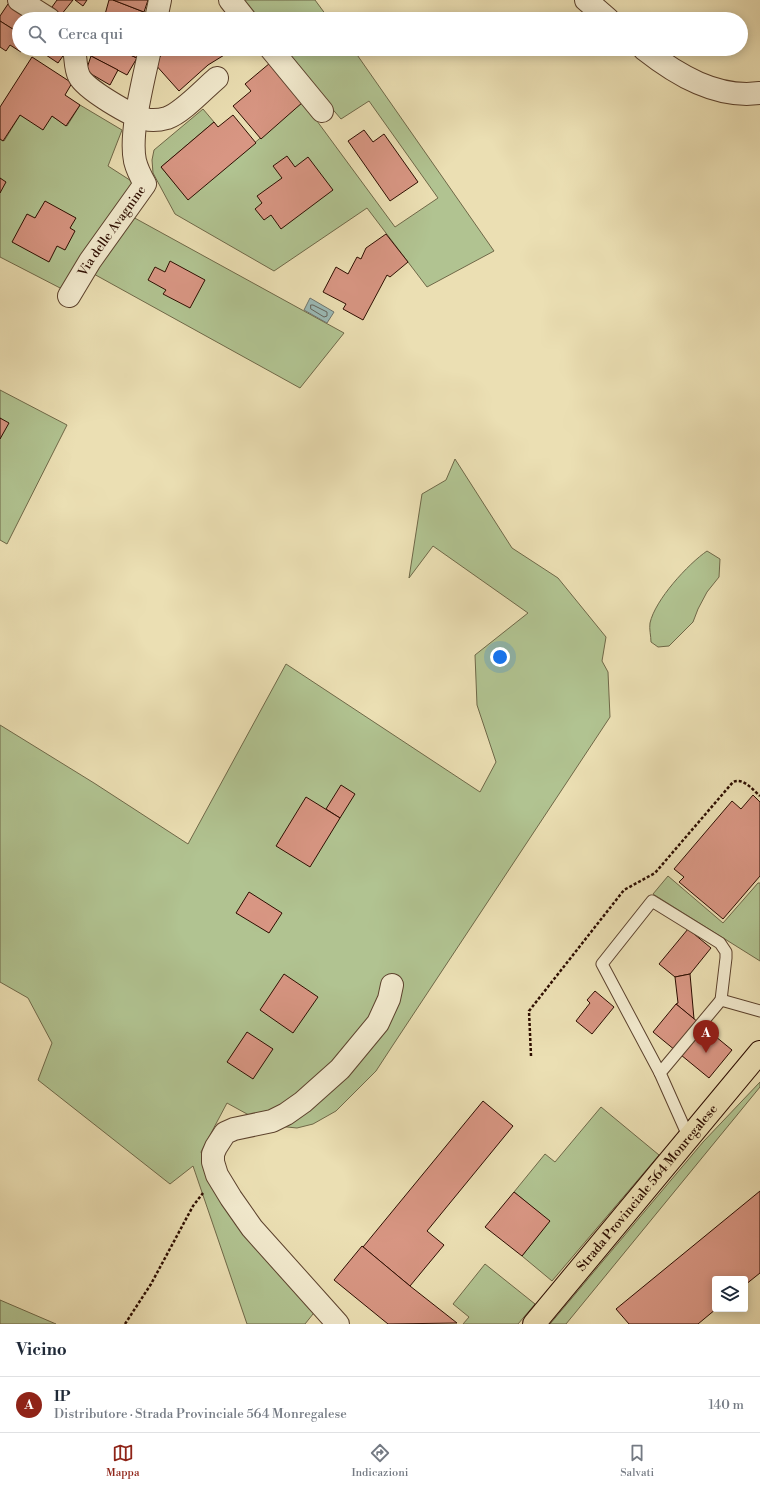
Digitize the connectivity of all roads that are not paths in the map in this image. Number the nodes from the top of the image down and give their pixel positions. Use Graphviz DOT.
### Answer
graph roads {
  1 [pos="19,0"];
  2 [pos="160,0"];
  3 [pos="230,0"];
  4 [pos="586,0"];
  5 [pos="38,12"];
  6 [pos="157,12"];
  7 [pos="239,12"];
  8 [pos="600,12"];
  9 [pos="75,56"];
  10 [pos="149,56"];
  11 [pos="277,56"];
  12 [pos="654,56"];
  13 [pos="217,78"];
  14 [pos="760,93"];
  15 [pos="322,110"];
  16 [pos="137,117"];
  17 [pos="69,296"];
  18 [pos="392,985"];
  19 [pos="721,1000"];
  20 [pos="760,1011"];
  21 [pos="760,1052"];
  22 [pos="660,1073"];
  23 [pos="689,1138"];
  24 [pos="338,1324"];
  25 [pos="534,1324"];
  1 -- 5 [label="street"];
  2 -- 6 [label="street"];
  3 -- 7 [label="street"];
  4 -- 8 [label="street"];
  9 -- 16 [label="street"];
  10 -- 16 [label="street, Via delle Avagnine"];
  11 -- 15 [label="street"];
  12 -- 14 [label="street"];
  13 -- 16 [label="street"];
  16 -- 17 [label="street, Via delle Avagnine"];
  18 -- 24 [label="street"];
  19 -- 20 [label="lane"];
  19 -- 22 [label="lane"];
  19 -- 22 [label="lane"];
  21 -- 23 [label="main road, Strada Provinciale 564 Monregalese"];
  22 -- 23 [label="lane"];
  23 -- 25 [label="main road, Strada Provinciale 564 Monregalese"];
}
